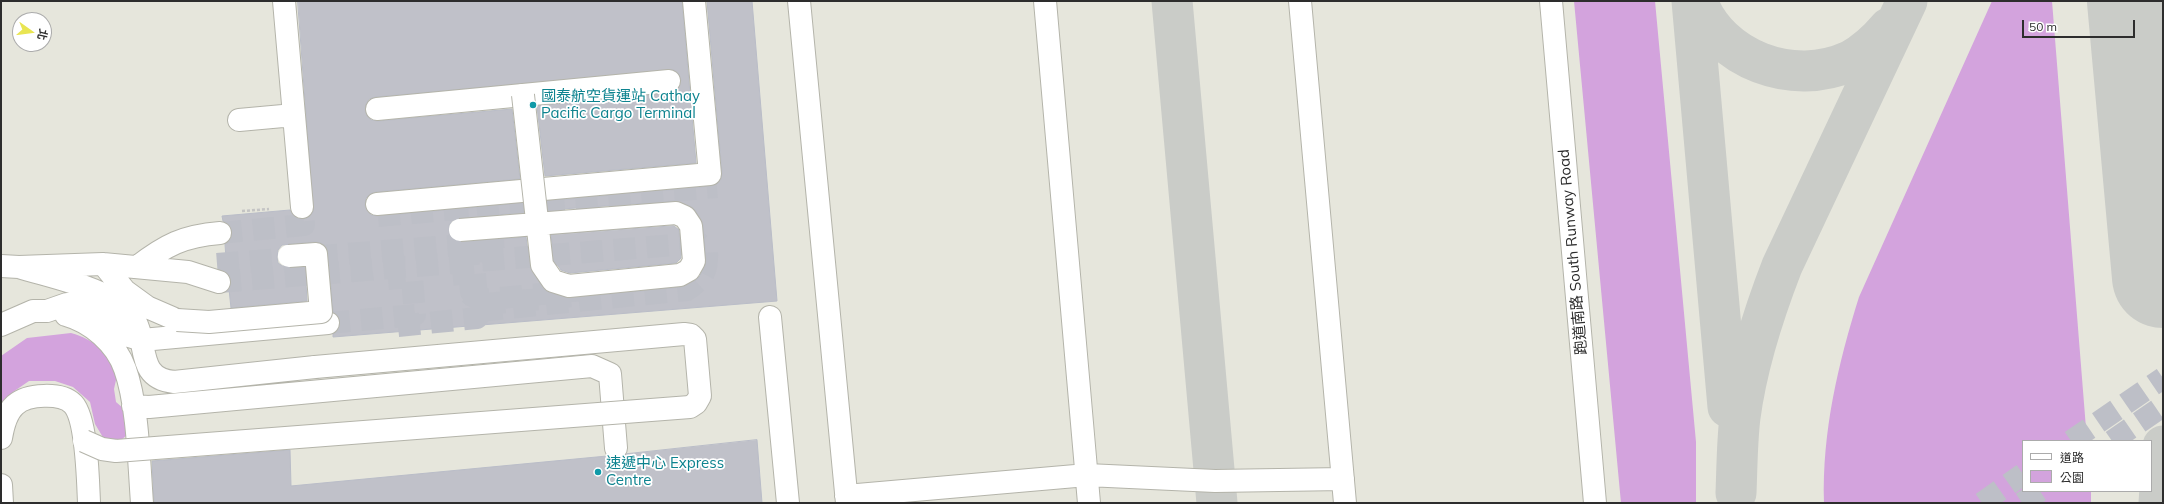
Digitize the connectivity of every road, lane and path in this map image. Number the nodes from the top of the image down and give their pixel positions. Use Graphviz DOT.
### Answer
graph roads {
  1 [pos="284,1"];
  2 [pos="694,1"];
  3 [pos="799,1"];
  4 [pos="1045,1"];
  5 [pos="1300,1"];
  6 [pos="1551,1"];
  7 [pos="669,81"];
  8 [pos="523,95"];
  9 [pos="377,109"];
  10 [pos="294,115"];
  11 [pos="239,120"];
  12 [pos="376,204"];
  13 [pos="302,207"];
  14 [pos="269,209"];
  15 [pos="242,212"];
  16 [pos="460,230"];
  17 [pos="220,233"];
  18 [pos="289,256"];
  19 [pos="103,264"];
  20 [pos="10,266"];
  21 [pos="137,267"];
  22 [pos="218,273"];
  23 [pos="47,310"];
  24 [pos="770,317"];
  25 [pos="1,325"];
  26 [pos="181,328"];
  27 [pos="142,340"];
  28 [pos="275,370"];
  29 [pos="319,390"];
  30 [pos="133,406"];
  31 [pos="1,438"];
  32 [pos="84,442"];
  33 [pos="616,448"];
  34 [pos="1087,475"];
  35 [pos="1343,479"];
  36 [pos="1,485"];
  37 [pos="847,500"];
  38 [pos="2,503"];
  39 [pos="90,503"];
  40 [pos="142,503"];
  41 [pos="788,503"];
  42 [pos="1089,503"];
  43 [pos="1345,503"];
  44 [pos="1595,503"];
  1 -- 10 [label="lane"];
  2 -- 12 [label="lane"];
  3 -- 37 [label="lane"];
  4 -- 34 [label="lane"];
  5 -- 35 [label="lane"];
  6 -- 44 [label="lane, 跑道南路 South Runway Road"];
  7 -- 8 [label="lane"];
  8 -- 9 [label="lane"];
  8 -- 16 [label="lane, bridge"];
  10 -- 11 [label="lane"];
  10 -- 13 [label="lane"];
  14 -- 15 [label="path"];
  17 -- 21 [label="lane"];
  18 -- 26 [label="lane, bridge"];
  19 -- 20 [label="lane"];
  19 -- 21 [label="lane"];
  19 -- 26 [label="lane"];
  20 -- 27 [label="lane"];
  21 -- 22 [label="lane"];
  23 -- 25 [label="lane"];
  23 -- 27 [label="lane"];
  23 -- 30 [label="lane"];
  24 -- 41 [label="lane"];
  26 -- 26 [label="lane"];
  26 -- 27 [label="lane"];
  27 -- 28 [label="lane"];
  28 -- 29 [label="lane"];
  28 -- 32 [label="lane, bridge"];
  29 -- 30 [label="lane"];
  29 -- 33 [label="lane"];
  30 -- 40 [label="lane"];
  31 -- 32 [label="lane"];
  32 -- 39 [label="lane"];
  34 -- 35 [label="lane"];
  34 -- 37 [label="lane"];
  34 -- 42 [label="lane"];
  35 -- 43 [label="lane"];
  36 -- 38 [label="lane"];
}
